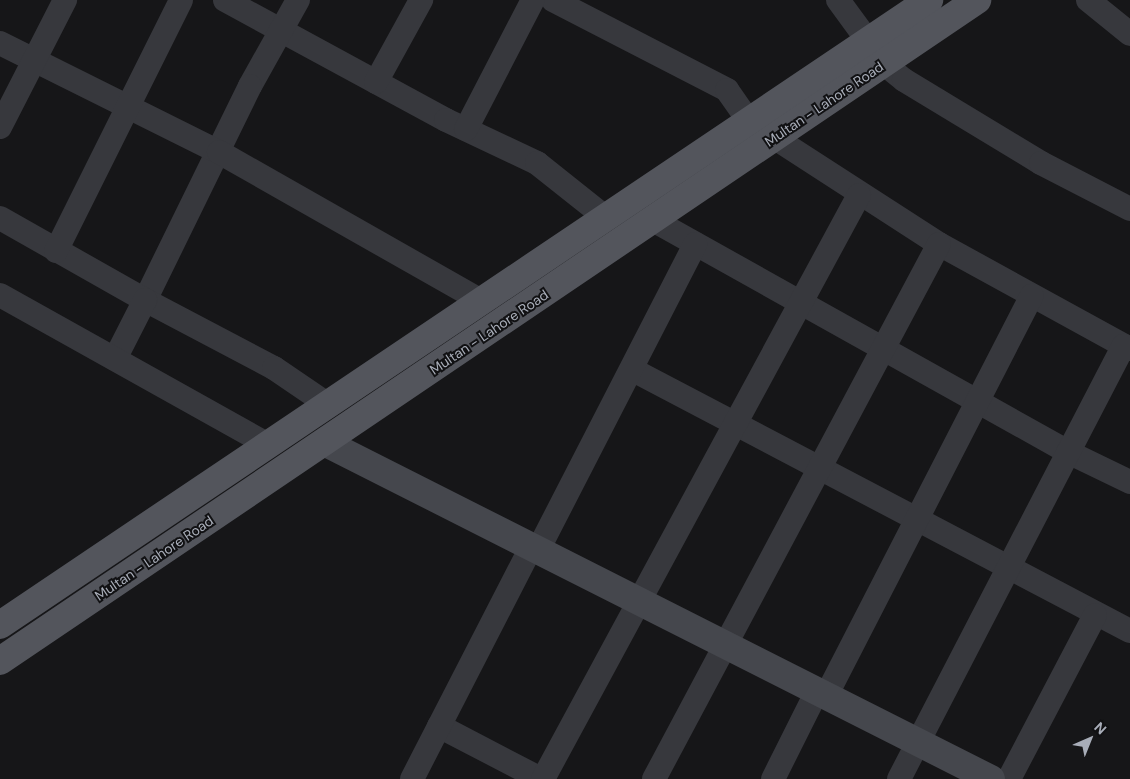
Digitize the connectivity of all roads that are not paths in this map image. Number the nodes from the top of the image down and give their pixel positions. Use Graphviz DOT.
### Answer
graph roads {
  1 [pos="65,0"];
  2 [pos="181,0"];
  3 [pos="225,0"];
  4 [pos="298,0"];
  5 [pos="421,0"];
  6 [pos="533,0"];
  7 [pos="553,0"];
  8 [pos="838,0"];
  9 [pos="930,0"];
  10 [pos="977,0"];
  11 [pos="1088,0"];
  12 [pos="282,30"];
  13 [pos="1130,34"];
  14 [pos="868,41"];
  15 [pos="0,43"];
  16 [pos="34,60"];
  17 [pos="883,63"];
  18 [pos="376,82"];
  19 [pos="128,106"];
  20 [pos="749,121"];
  21 [pos="0,128"];
  22 [pos="466,129"];
  23 [pos="775,138"];
  24 [pos="219,152"];
  25 [pos="859,195"];
  26 [pos="1130,209"];
  27 [pos="605,217"];
  28 [pos="0,218"];
  29 [pos="654,220"];
  30 [pos="695,244"];
  31 [pos="939,244"];
  32 [pos="56,251"];
  33 [pos="0,295"];
  34 [pos="1032,296"];
  35 [pos="145,300"];
  36 [pos="481,300"];
  37 [pos="799,304"];
  38 [pos="1127,347"];
  39 [pos="882,350"];
  40 [pos="115,359"];
  41 [pos="633,370"];
  42 [pos="978,402"];
  43 [pos="327,404"];
  44 [pos="734,422"];
  45 [pos="326,443"];
  46 [pos="267,444"];
  47 [pos="1068,452"];
  48 [pos="820,465"];
  49 [pos="1130,482"];
  50 [pos="918,517"];
  51 [pos="127,538"];
  52 [pos="534,548"];
  53 [pos="144,565"];
  54 [pos="1008,568"];
  55 [pos="637,600"];
  56 [pos="1094,615"];
  57 [pos="0,625"];
  58 [pos="1130,631"];
  59 [pos="725,644"];
  60 [pos="0,660"];
  61 [pos="822,694"];
  62 [pos="439,726"];
  63 [pos="918,742"];
  64 [pos="412,779"];
  65 [pos="542,779"];
  66 [pos="654,779"];
  67 [pos="773,779"];
  68 [pos="899,779"];
  69 [pos="991,779"];
  70 [pos="1009,779"];
  1 -- 16 [label="street"];
  2 -- 19 [label="street"];
  3 -- 12 [label="street"];
  4 -- 12 [label="street"];
  5 -- 18 [label="street"];
  6 -- 22 [label="street"];
  7 -- 20 [label="street"];
  8 -- 14 [label="street"];
  9 -- 14 [label="main road, Multan - Lahore Road"];
  10 -- 17 [label="main road, Multan - Lahore Road"];
  11 -- 13 [label="street"];
  12 -- 18 [label="street"];
  12 -- 24 [label="street"];
  14 -- 20 [label="main road, Multan - Lahore Road"];
  15 -- 16 [label="street"];
  16 -- 19 [label="street"];
  16 -- 21 [label="street"];
  17 -- 23 [label="main road, Multan - Lahore Road"];
  17 -- 26 [label="street"];
  18 -- 22 [label="street"];
  19 -- 24 [label="street"];
  19 -- 32 [label="street"];
  20 -- 27 [label="main road, Multan - Lahore Road"];
  22 -- 27 [label="street"];
  23 -- 25 [label="street"];
  23 -- 29 [label="main road, Multan - Lahore Road"];
  24 -- 35 [label="street"];
  24 -- 36 [label="street"];
  25 -- 31 [label="street"];
  25 -- 37 [label="street"];
  27 -- 36 [label="main road, Multan - Lahore Road"];
  28 -- 32 [label="street"];
  29 -- 30 [label="street"];
  29 -- 45 [label="main road, Multan - Lahore Road"];
  30 -- 37 [label="street"];
  30 -- 41 [label="street"];
  31 -- 34 [label="street"];
  31 -- 39 [label="street"];
  32 -- 35 [label="street"];
  33 -- 40 [label="street"];
  34 -- 38 [label="street"];
  34 -- 42 [label="street"];
  35 -- 40 [label="street"];
  35 -- 43 [label="street"];
  36 -- 43 [label="main road, Multan - Lahore Road"];
  37 -- 39 [label="street"];
  37 -- 44 [label="street"];
  38 -- 47 [label="street"];
  39 -- 42 [label="street"];
  39 -- 48 [label="street"];
  40 -- 46 [label="street"];
  41 -- 44 [label="street"];
  41 -- 52 [label="street"];
  42 -- 47 [label="street"];
  42 -- 50 [label="street"];
  43 -- 46 [label="main road, Multan - Lahore Road"];
  44 -- 48 [label="street"];
  44 -- 55 [label="street"];
  45 -- 52 [label="street"];
  45 -- 53 [label="main road, Multan - Lahore Road"];
  46 -- 51 [label="main road, Multan - Lahore Road"];
  47 -- 49 [label="street"];
  47 -- 54 [label="street"];
  48 -- 50 [label="street"];
  48 -- 59 [label="street"];
  50 -- 54 [label="street"];
  50 -- 61 [label="street"];
  51 -- 53 [label="main road"];
  51 -- 57 [label="main road, Multan - Lahore Road"];
  52 -- 55 [label="street"];
  52 -- 62 [label="street"];
  53 -- 60 [label="main road, Multan - Lahore Road"];
  54 -- 56 [label="street"];
  54 -- 63 [label="street"];
  55 -- 59 [label="street"];
  55 -- 65 [label="street"];
  56 -- 58 [label="street"];
  56 -- 70 [label="street"];
  59 -- 61 [label="street"];
  59 -- 66 [label="street"];
  61 -- 63 [label="street"];
  61 -- 67 [label="street"];
  62 -- 64 [label="street"];
  62 -- 65 [label="street"];
  63 -- 68 [label="street"];
  63 -- 69 [label="street"];
}
